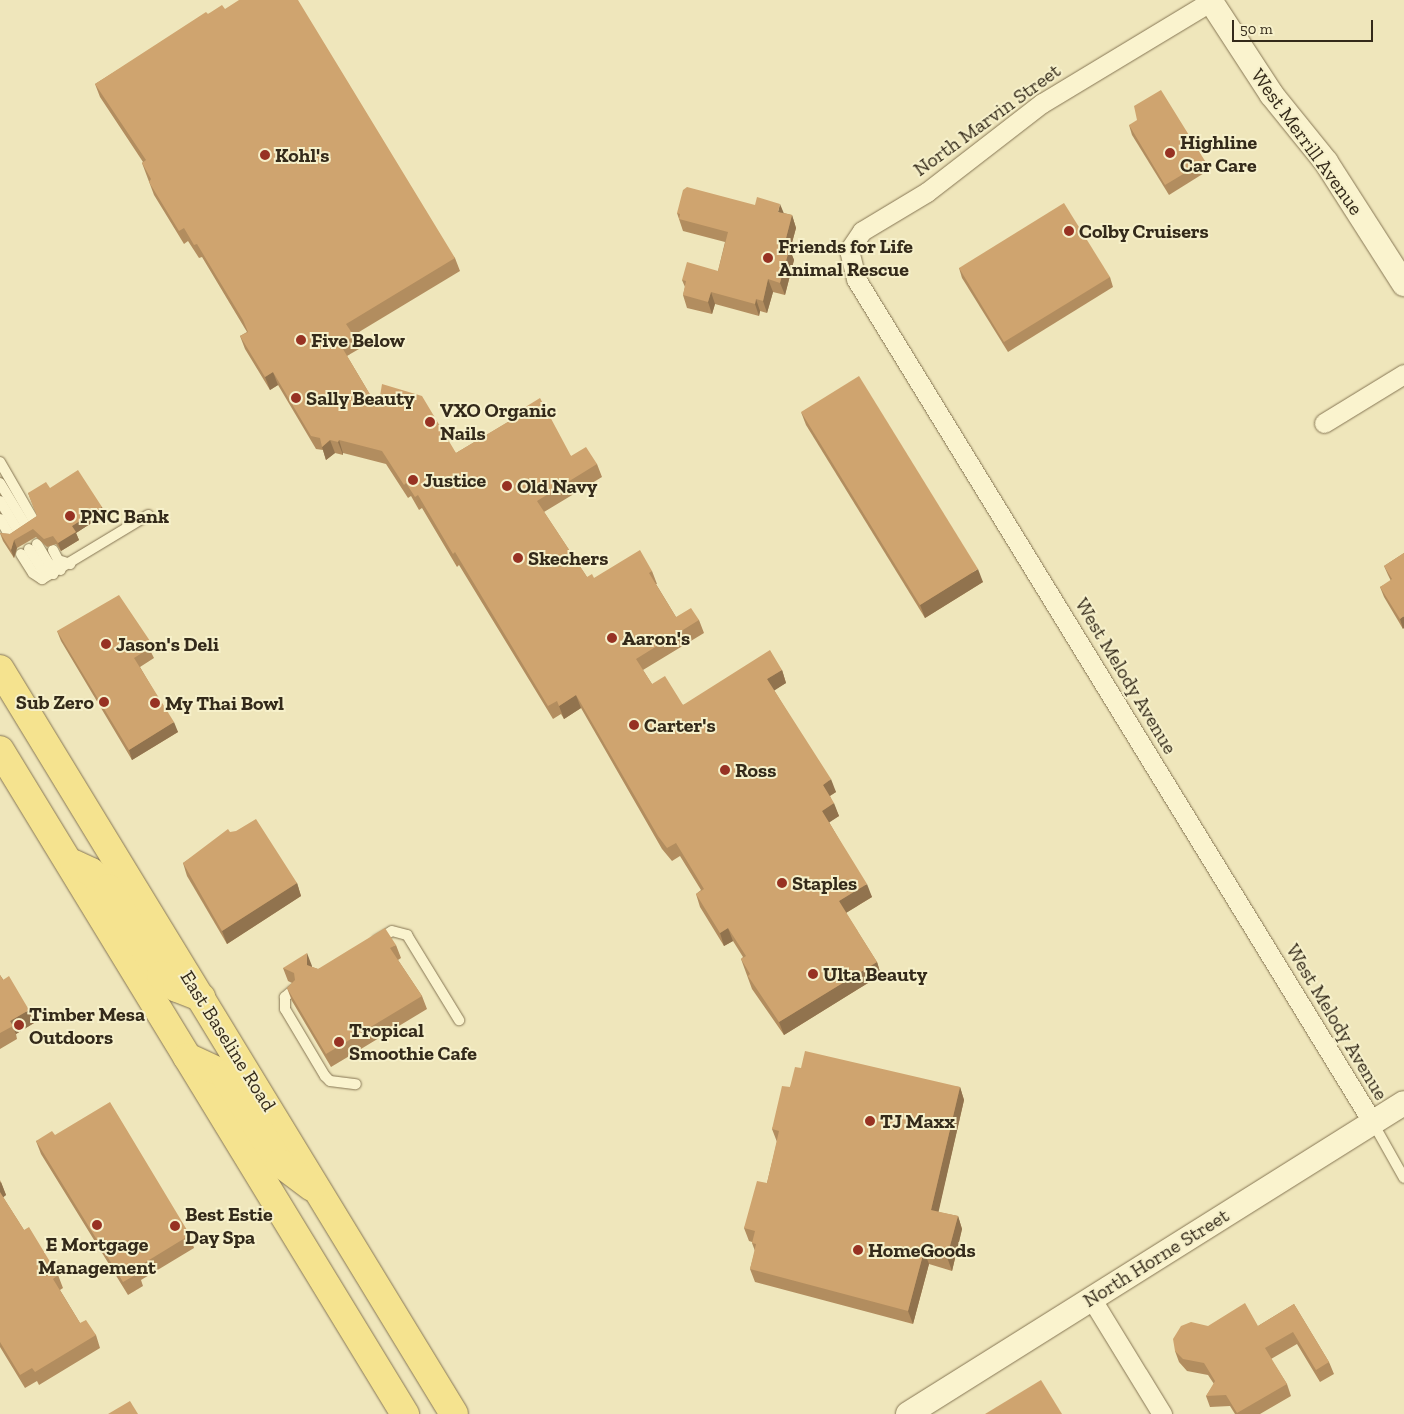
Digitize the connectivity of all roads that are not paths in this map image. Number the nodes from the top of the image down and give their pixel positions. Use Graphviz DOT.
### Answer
graph roads {
  1 [pos="1211,0"];
  2 [pos="849,250"];
  3 [pos="1404,284"];
  4 [pos="1404,374"];
  5 [pos="1324,423"];
  6 [pos="0,462"];
  7 [pos="0,483"];
  8 [pos="0,501"];
  9 [pos="148,515"];
  10 [pos="0,519"];
  11 [pos="22,529"];
  12 [pos="53,550"];
  13 [pos="70,564"];
  14 [pos="57,572"];
  15 [pos="0,669"];
  16 [pos="0,750"];
  17 [pos="68,862"];
  18 [pos="367,946"];
  19 [pos="293,990"];
  20 [pos="201,997"];
  21 [pos="460,1020"];
  22 [pos="187,1057"];
  23 [pos="356,1084"];
  24 [pos="1404,1104"];
  25 [pos="1373,1123"];
  26 [pos="1404,1178"];
  27 [pos="323,1195"];
  28 [pos="1091,1298"];
  29 [pos="405,1414"];
  30 [pos="454,1414"];
  31 [pos="908,1414"];
  32 [pos="1162,1414"];
  1 -- 2 [label="street, North Marvin Street"];
  1 -- 3 [label="street, West Merrill Avenue"];
  2 -- 25 [label="street, West Melody Avenue"];
  4 -- 5 [label="street"];
  6 -- 11 [label="lane"];
  7 -- 11 [label="lane"];
  8 -- 11 [label="lane"];
  9 -- 13 [label="lane"];
  10 -- 11 [label="lane"];
  12 -- 13 [label="lane"];
  13 -- 14 [label="lane"];
  14 -- 14 [label="lane"];
  15 -- 20 [label="main road, East Baseline Road"];
  16 -- 17 [label="main road"];
  17 -- 20 [label="main road"];
  17 -- 22 [label="main road"];
  18 -- 21 [label="lane"];
  19 -- 23 [label="lane"];
  20 -- 27 [label="main road, East Baseline Road"];
  22 -- 27 [label="main road"];
  22 -- 29 [label="main road"];
  24 -- 25 [label="street, North Horne Street"];
  25 -- 26 [label="lane"];
  25 -- 28 [label="street, North Horne Street"];
  27 -- 30 [label="main road, East Baseline Road"];
  28 -- 31 [label="street, North Horne Street"];
  28 -- 32 [label="street"];
}
